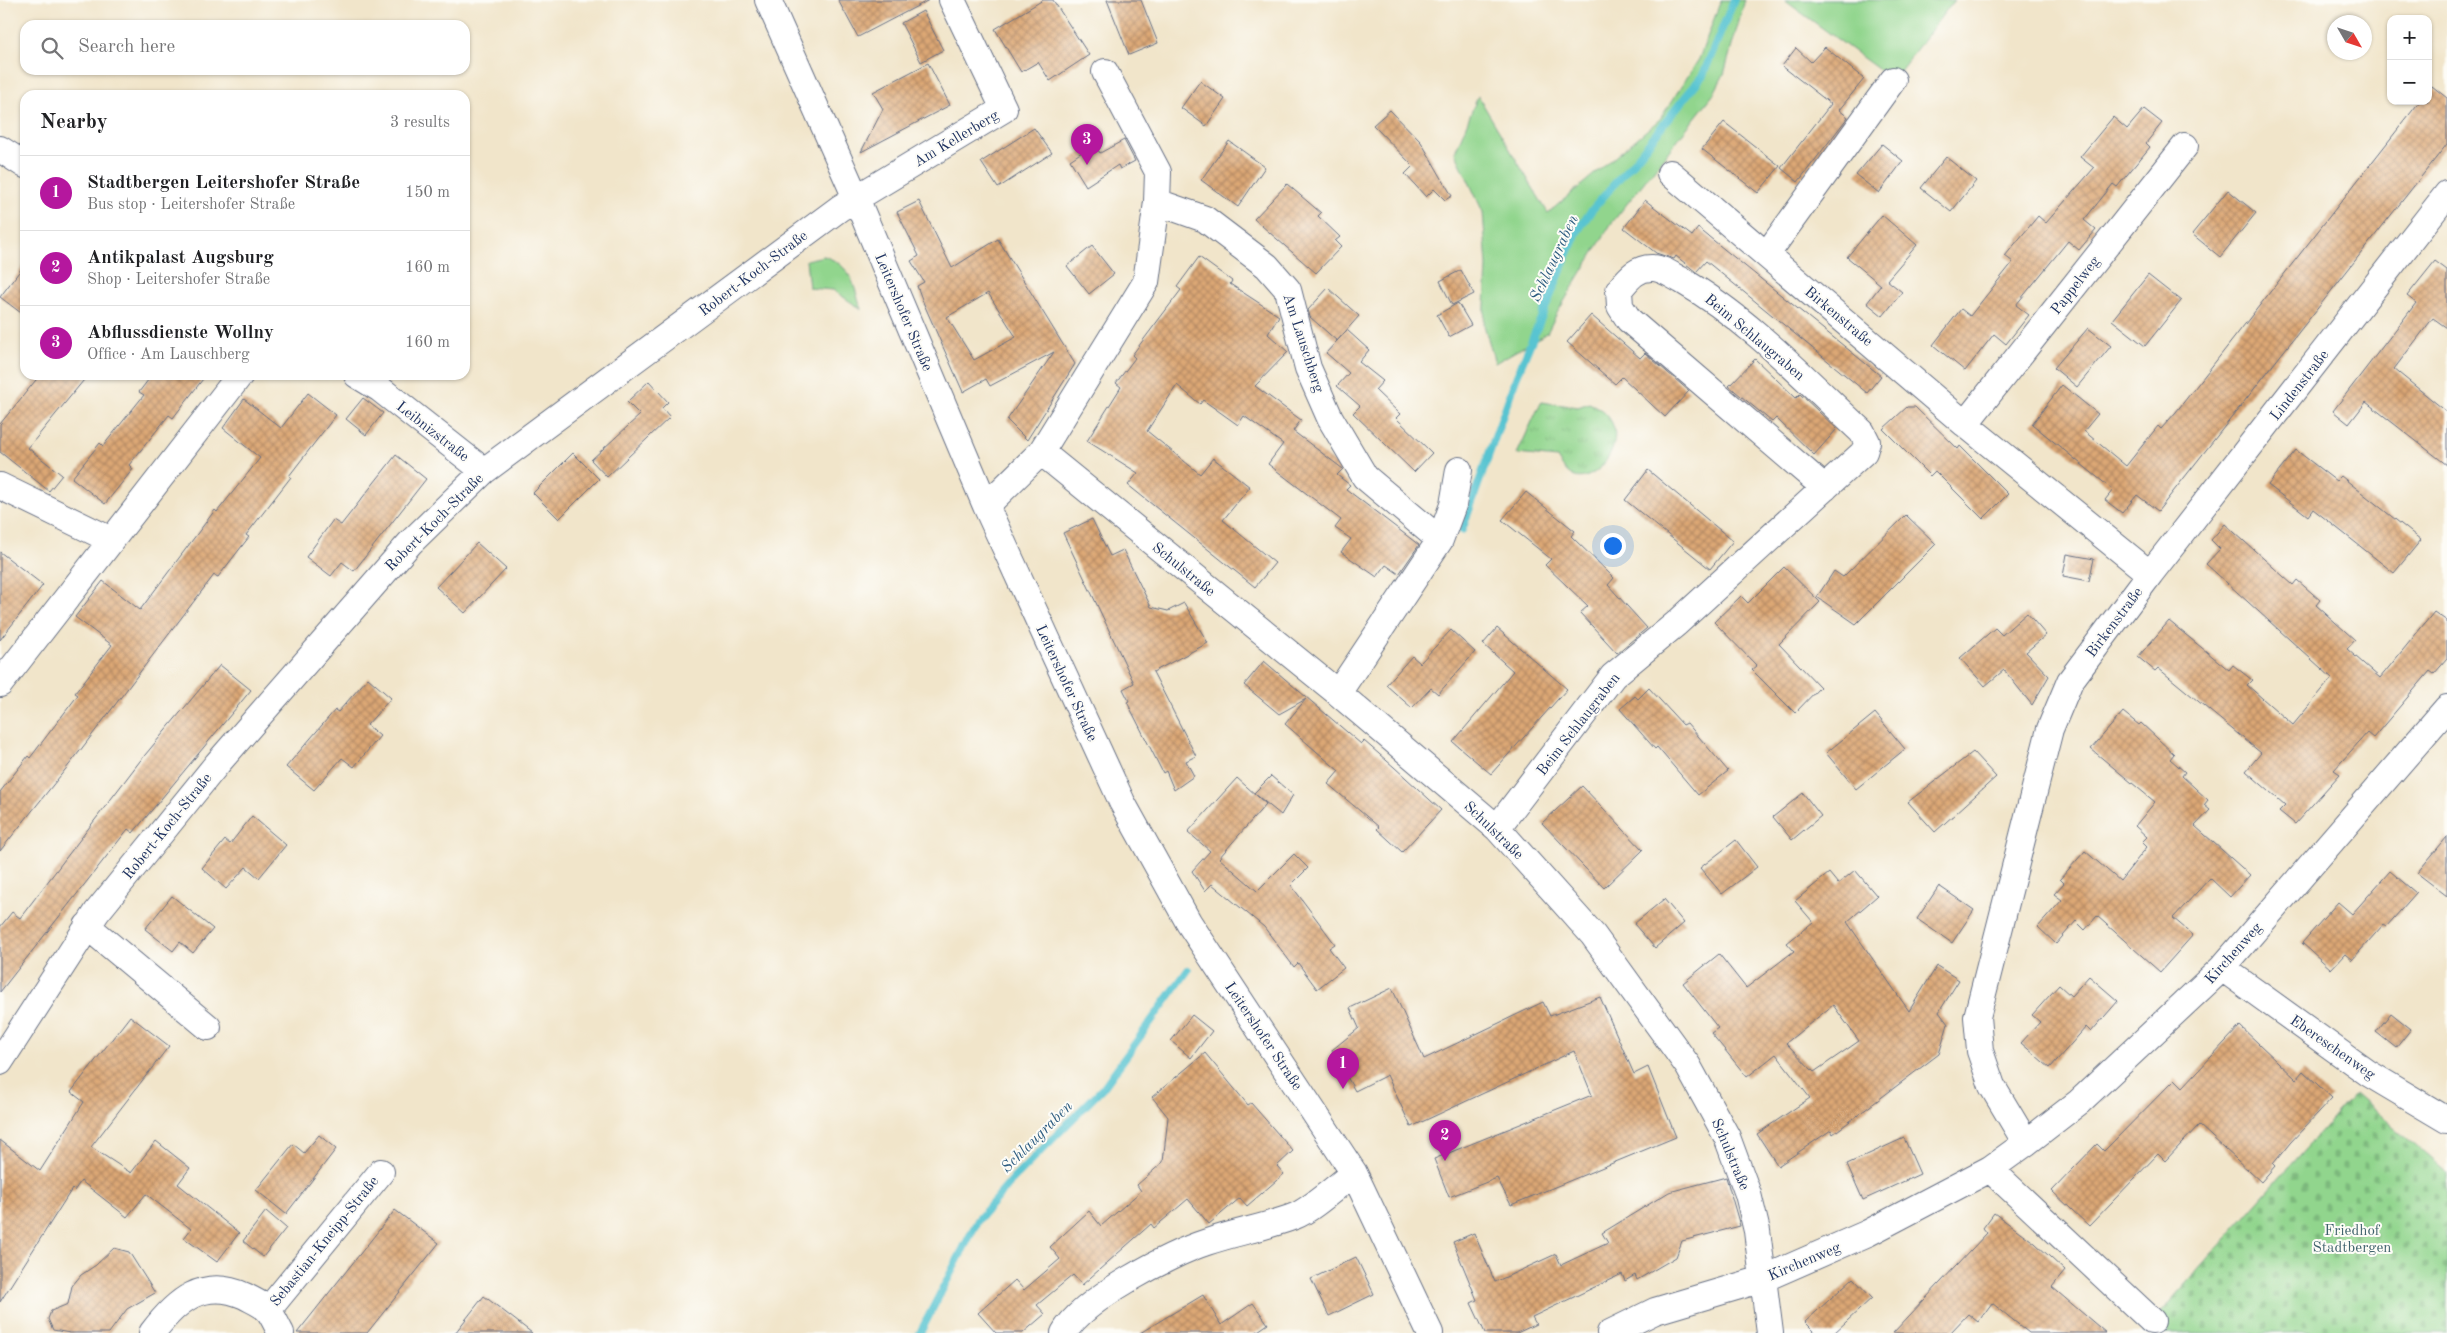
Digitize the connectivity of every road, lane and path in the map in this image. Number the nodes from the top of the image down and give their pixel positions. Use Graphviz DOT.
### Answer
graph roads {
  1 [pos="768,0"];
  2 [pos="952,0"];
  3 [pos="1105,72"];
  4 [pos="1894,80"];
  5 [pos="2185,146"];
  6 [pos="0,148"];
  7 [pos="20,162"];
  8 [pos="1670,173"];
  9 [pos="2447,194"];
  10 [pos="856,198"];
  11 [pos="1158,202"];
  12 [pos="1767,254"];
  13 [pos="236,380"];
  14 [pos="365,380"];
  15 [pos="1965,424"];
  16 [pos="1041,452"];
  17 [pos="1458,470"];
  18 [pos="484,471"];
  19 [pos="0,486"];
  20 [pos="1825,488"];
  21 [pos="986,506"];
  22 [pos="111,540"];
  23 [pos="1440,540"];
  24 [pos="2150,574"];
  25 [pos="0,684"];
  26 [pos="1338,693"];
  27 [pos="2447,708"];
  28 [pos="1497,828"];
  29 [pos="87,926"];
  30 [pos="2222,968"];
  31 [pos="208,1027"];
  32 [pos="0,1062"];
  33 [pos="2447,1120"];
  34 [pos="2026,1144"];
  35 [pos="1990,1169"];
  36 [pos="381,1172"];
  37 [pos="1354,1173"];
  38 [pos="1763,1279"];
  39 [pos="268,1310"];
  40 [pos="2152,1321"];
  41 [pos="152,1333"];
  42 [pos="282,1333"];
  43 [pos="1064,1333"];
  44 [pos="1430,1333"];
  45 [pos="1610,1333"];
  46 [pos="1770,1333"];
  1 -- 10 [label="street, Leitershofer Straße"];
  2 -- 10 [label="street, Am Kellerberg"];
  3 -- 11 [label="street"];
  4 -- 12 [label="street"];
  5 -- 15 [label="street, Pappelweg"];
  6 -- 7 [label="street"];
  8 -- 12 [label="street, Birkenstraße"];
  9 -- 24 [label="street, Lindenstraße"];
  10 -- 18 [label="street, Robert-Koch-Straße"];
  10 -- 21 [label="street, Leitershofer Straße"];
  11 -- 16 [label="street"];
  11 -- 23 [label="street, Am Lauschberg"];
  12 -- 15 [label="street, Birkenstraße"];
  13 -- 22 [label="street"];
  14 -- 18 [label="street, Leibnizstraße"];
  15 -- 24 [label="street, Birkenstraße"];
  16 -- 21 [label="street"];
  16 -- 26 [label="street, Schulstraße"];
  17 -- 23 [label="street"];
  18 -- 29 [label="street, Robert-Koch-Straße"];
  19 -- 22 [label="street"];
  20 -- 20 [label="street, Beim Schlaugraben"];
  20 -- 28 [label="street, Beim Schlaugraben"];
  21 -- 37 [label="street, Leitershofer Straße"];
  22 -- 25 [label="street"];
  23 -- 26 [label="street"];
  24 -- 34 [label="street, Birkenstraße"];
  26 -- 28 [label="street, Schulstraße"];
  27 -- 30 [label="street, Kirchenweg"];
  28 -- 38 [label="street, Schulstraße"];
  29 -- 31 [label="street"];
  29 -- 32 [label="street, Robert-Koch-Straße"];
  30 -- 33 [label="street, Ebereschenweg"];
  30 -- 34 [label="street, Kirchenweg"];
  34 -- 35 [label="street, Kirchenweg"];
  35 -- 38 [label="street, Kirchenweg"];
  35 -- 40 [label="street"];
  36 -- 39 [label="street, Sebastian-Kneipp-Straße"];
  37 -- 43 [label="street"];
  37 -- 44 [label="street, Leitershofer Straße"];
  38 -- 45 [label="street, Kirchenweg"];
  38 -- 46 [label="street, Schulstraße"];
  39 -- 41 [label="street, Sebastian-Kneipp-Straße"];
  39 -- 42 [label="street, Sebastian-Kneipp-Straße"];
}
